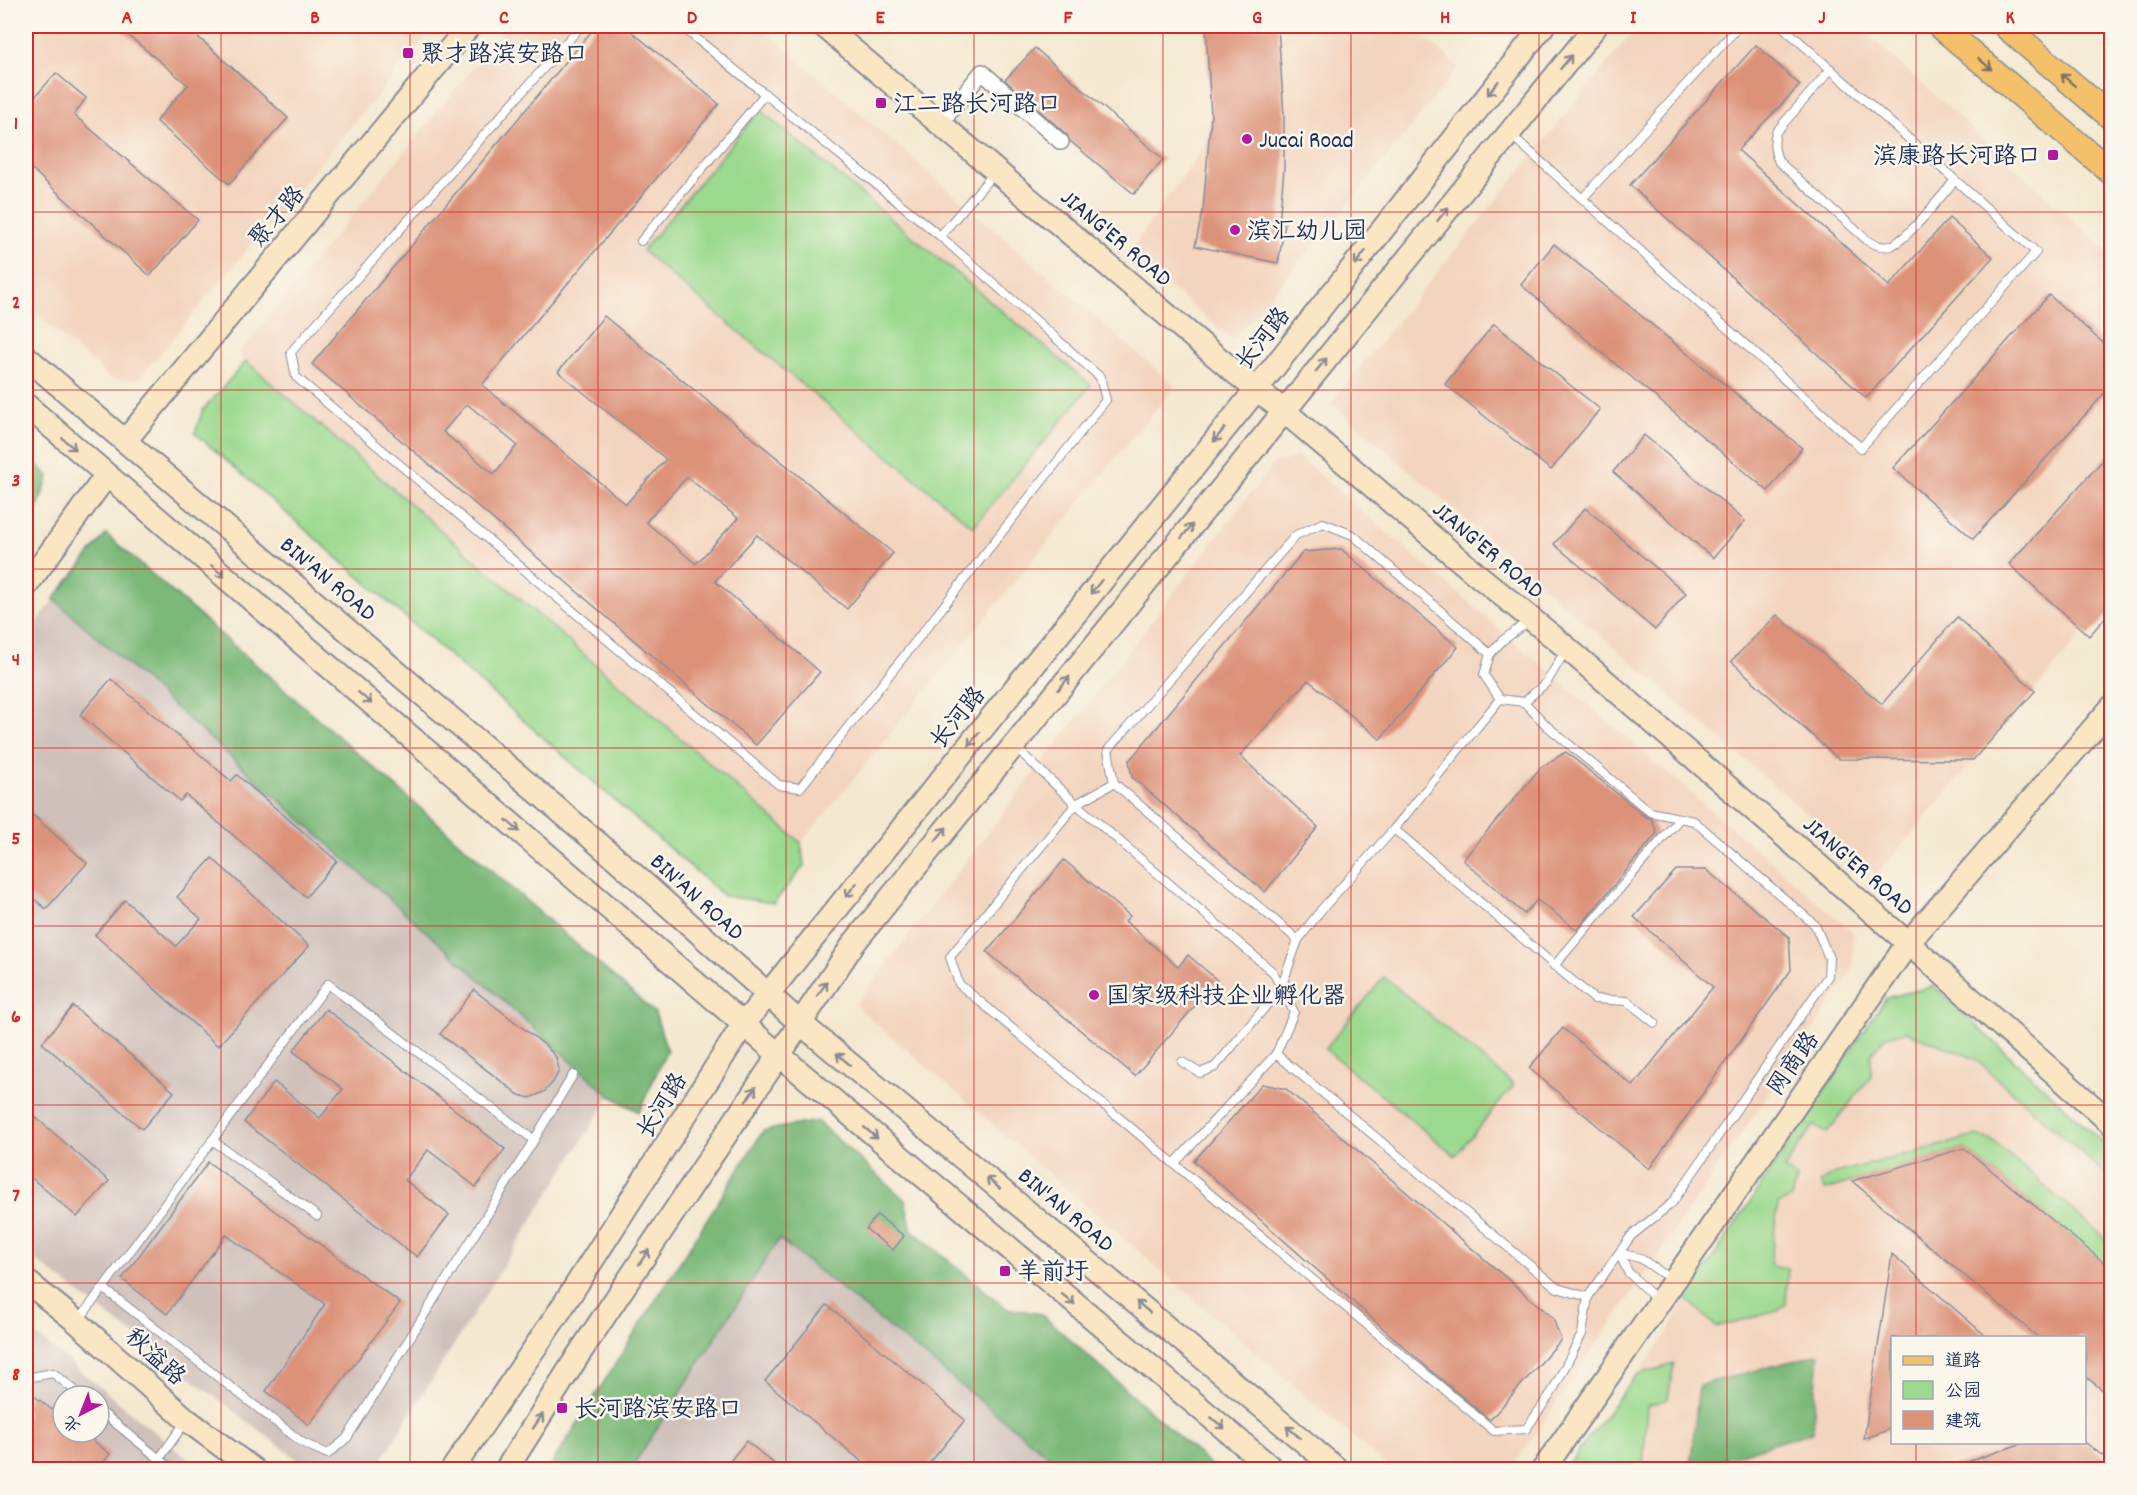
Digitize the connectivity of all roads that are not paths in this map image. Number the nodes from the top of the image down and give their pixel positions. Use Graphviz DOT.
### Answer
graph roads {
  1 [pos="469,26"];
  2 [pos="581,26"];
  3 [pos="681,26"];
  4 [pos="824,26"];
  5 [pos="1543,26"];
  6 [pos="1596,26"];
  7 [pos="1739,26"];
  8 [pos="1782,26"];
  9 [pos="1940,26"];
  10 [pos="2005,26"];
  11 [pos="1831,69"];
  12 [pos="765,94"];
  13 [pos="2112,118"];
  14 [pos="940,124"];
  15 [pos="1508,133"];
  16 [pos="1061,142"];
  17 [pos="996,171"];
  18 [pos="2112,173"];
  19 [pos="1955,180"];
  20 [pos="1583,198"];
  21 [pos="940,236"];
  22 [pos="640,241"];
  23 [pos="26,357"];
  24 [pos="1256,390"];
  25 [pos="26,405"];
  26 [pos="1284,411"];
  27 [pos="125,441"];
  28 [pos="106,476"];
  29 [pos="26,586"];
  30 [pos="1532,619"];
  31 [pos="1567,648"];
  32 [pos="1490,654"];
  33 [pos="1500,699"];
  34 [pos="1524,702"];
  35 [pos="2112,707"];
  36 [pos="1013,746"];
  37 [pos="1114,783"];
  38 [pos="1076,804"];
  39 [pos="1680,818"];
  40 [pos="1394,829"];
  41 [pos="1298,940"];
  42 [pos="1908,943"];
  43 [pos="1554,966"];
  44 [pos="1281,988"];
  45 [pos="767,995"];
  46 [pos="799,1023"];
  47 [pos="1655,1023"];
  48 [pos="743,1025"];
  49 [pos="778,1054"];
  50 [pos="1276,1054"];
  51 [pos="1182,1062"];
  52 [pos="573,1075"];
  53 [pos="2112,1124"];
  54 [pos="212,1140"];
  55 [pos="534,1140"];
  56 [pos="1174,1164"];
  57 [pos="317,1216"];
  58 [pos="1619,1253"];
  59 [pos="26,1281"];
  60 [pos="1673,1281"];
  61 [pos="103,1288"];
  62 [pos="1588,1296"];
  63 [pos="1659,1302"];
  64 [pos="77,1322"];
  65 [pos="26,1378"];
  66 [pos="67,1384"];
  67 [pos="111,1420"];
  68 [pos="187,1420"];
  69 [pos="159,1459"];
  70 [pos="173,1470"];
  71 [pos="254,1470"];
  72 [pos="452,1470"];
  73 [pos="506,1470"];
  74 [pos="1274,1470"];
  75 [pos="1338,1470"];
  76 [pos="1543,1470"];
  1 -- 27 [label="main road, 聚才路"];
  2 -- 21 [label="lane"];
  3 -- 12 [label="lane"];
  4 -- 14 [label="main road, JIANG'ER ROAD"];
  5 -- 24 [label="main road, 长河路, one-way"];
  15 -- 6 [label="main road, one-way"];
  7 -- 20 [label="lane"];
  8 -- 11 [label="lane"];
  9 -- 18 [label="main road, one-way"];
  13 -- 10 [label="main road, one-way"];
  11 -- 19 [label="lane"];
  11 -- 19 [label="lane"];
  12 -- 21 [label="lane"];
  12 -- 22 [label="lane"];
  14 -- 16 [label="street"];
  14 -- 17 [label="main road, JIANG'ER ROAD"];
  15 -- 20 [label="lane"];
  26 -- 15 [label="main road, one-way"];
  17 -- 21 [label="lane"];
  17 -- 24 [label="main road, JIANG'ER ROAD"];
  19 -- 20 [label="lane"];
  23 -- 27 [label="main road, BIN'AN ROAD"];
  24 -- 26 [label="main road, JIANG'ER ROAD"];
  24 -- 45 [label="main road, 长河路, one-way"];
  25 -- 28 [label="main road, one-way"];
  26 -- 30 [label="main road, JIANG'ER ROAD"];
  36 -- 26 [label="main road, one-way"];
  27 -- 45 [label="main road, BIN'AN ROAD"];
  28 -- 29 [label="main road"];
  28 -- 48 [label="main road, one-way"];
  30 -- 31 [label="main road, JIANG'ER ROAD"];
  30 -- 32 [label="lane"];
  31 -- 34 [label="lane"];
  31 -- 42 [label="main road, JIANG'ER ROAD"];
  32 -- 33 [label="lane"];
  32 -- 37 [label="lane"];
  33 -- 34 [label="lane"];
  33 -- 40 [label="lane"];
  34 -- 39 [label="lane"];
  35 -- 42 [label="main road, 网商路"];
  36 -- 38 [label="lane"];
  46 -- 36 [label="main road, one-way"];
  37 -- 38 [label="lane"];
  37 -- 41 [label="lane"];
  38 -- 44 [label="lane"];
  38 -- 56 [label="lane"];
  39 -- 43 [label="lane"];
  39 -- 58 [label="lane"];
  40 -- 41 [label="lane"];
  40 -- 43 [label="lane"];
  41 -- 44 [label="lane"];
  42 -- 53 [label="main road, JIANG'ER ROAD"];
  42 -- 60 [label="main road, 网商路"];
  43 -- 47 [label="lane"];
  44 -- 50 [label="lane"];
  44 -- 51 [label="lane"];
  45 -- 46 [label="main road, BIN'AN ROAD"];
  45 -- 48 [label="main road, 长河路"];
  46 -- 49 [label="main road"];
  75 -- 46 [label="main road, BIN'AN ROAD, one-way"];
  48 -- 49 [label="main road"];
  48 -- 72 [label="main road, 长河路"];
  73 -- 49 [label="main road, one-way"];
  49 -- 74 [label="main road, one-way"];
  50 -- 56 [label="lane"];
  50 -- 62 [label="lane"];
  52 -- 55 [label="lane"];
  54 -- 55 [label="lane"];
  54 -- 57 [label="lane"];
  54 -- 61 [label="lane"];
  55 -- 61 [label="lane"];
  56 -- 62 [label="lane"];
  58 -- 60 [label="lane"];
  58 -- 62 [label="lane"];
  58 -- 63 [label="lane"];
  59 -- 64 [label="main road, 秋溢路"];
  60 -- 63 [label="main road, 网商路"];
  61 -- 64 [label="lane"];
  63 -- 76 [label="main road, 网商路"];
  64 -- 68 [label="main road, 秋溢路"];
  65 -- 66 [label="lane"];
  67 -- 69 [label="lane"];
  68 -- 69 [label="lane"];
  68 -- 71 [label="main road, 秋溢路"];
  69 -- 70 [label="lane"];
}
